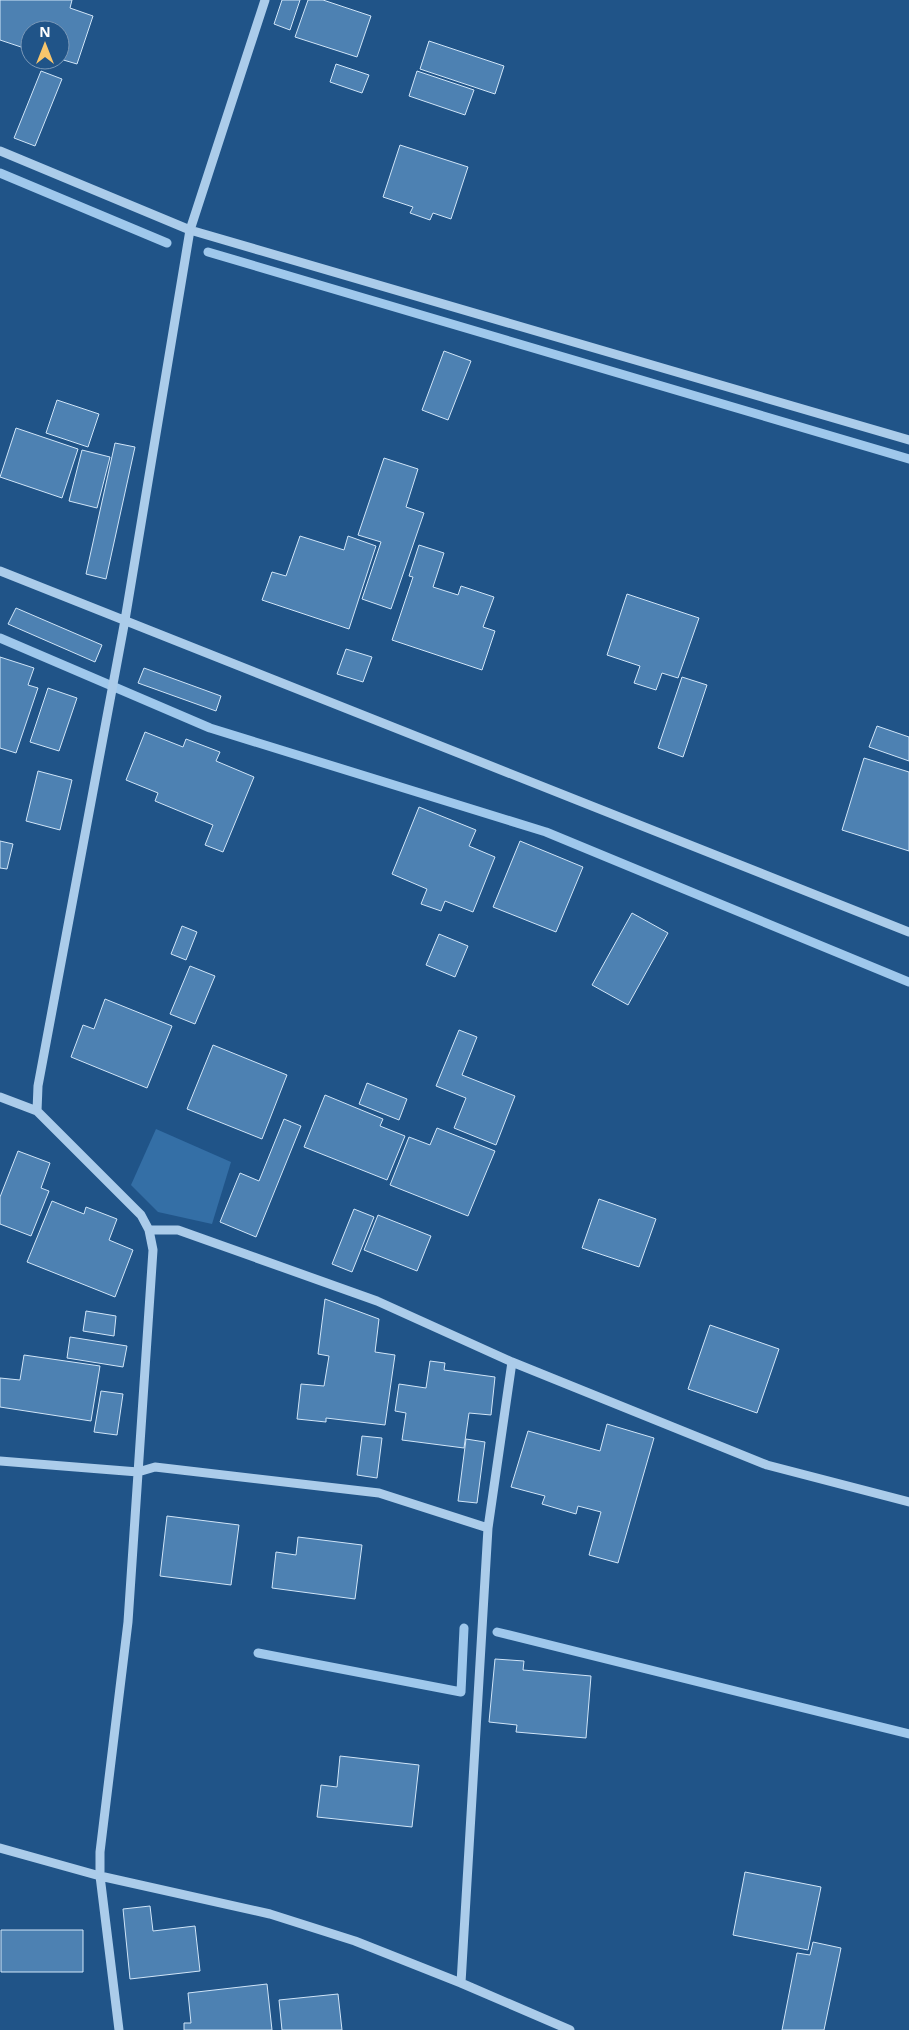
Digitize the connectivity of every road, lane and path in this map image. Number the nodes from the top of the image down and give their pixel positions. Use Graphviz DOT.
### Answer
graph roads {
  1 [pos="264,0"];
  2 [pos="0,151"];
  3 [pos="190,230"];
  4 [pos="909,440"];
  5 [pos="0,571"];
  6 [pos="125,620"];
  7 [pos="909,932"];
  8 [pos="0,1097"];
  9 [pos="37,1110"];
  10 [pos="149,1230"];
  11 [pos="512,1362"];
  12 [pos="0,1461"];
  13 [pos="138,1472"];
  14 [pos="909,1502"];
  15 [pos="488,1528"];
  16 [pos="0,1848"];
  17 [pos="100,1876"];
  18 [pos="461,1982"];
  19 [pos="119,2030"];
  20 [pos="570,2030"];
  1 -- 3 [label="street"];
  2 -- 3 [label="street"];
  3 -- 4 [label="street"];
  3 -- 6 [label="street"];
  5 -- 6 [label="street"];
  6 -- 7 [label="street"];
  6 -- 9 [label="street"];
  8 -- 9 [label="street"];
  9 -- 10 [label="street"];
  10 -- 11 [label="street"];
  10 -- 13 [label="street"];
  11 -- 14 [label="street"];
  11 -- 15 [label="street"];
  12 -- 13 [label="street"];
  13 -- 15 [label="street"];
  13 -- 17 [label="street"];
  15 -- 18 [label="street"];
  16 -- 17 [label="street"];
  17 -- 18 [label="street"];
  17 -- 19 [label="street"];
  18 -- 20 [label="street"];
}
